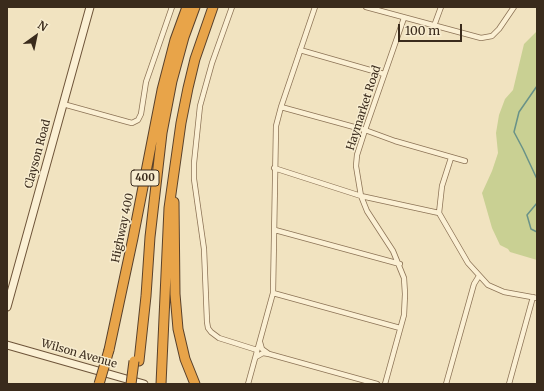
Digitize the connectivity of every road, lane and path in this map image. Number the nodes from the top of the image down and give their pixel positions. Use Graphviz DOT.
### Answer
graph roads {
  1 [pos="90,7"];
  2 [pos="172,7"];
  3 [pos="187,7"];
  4 [pos="195,7"];
  5 [pos="213,7"];
  6 [pos="232,7"];
  7 [pos="316,7"];
  8 [pos="366,7"];
  9 [pos="441,7"];
  10 [pos="514,7"];
  11 [pos="379,9"];
  12 [pos="404,18"];
  13 [pos="434,26"];
  14 [pos="300,50"];
  15 [pos="384,74"];
  16 [pos="63,104"];
  17 [pos="280,107"];
  18 [pos="365,130"];
  19 [pos="451,158"];
  20 [pos="465,161"];
  21 [pos="274,168"];
  22 [pos="173,177"];
  23 [pos="360,196"];
  24 [pos="439,213"];
  25 [pos="275,230"];
  26 [pos="400,264"];
  27 [pos="479,276"];
  28 [pos="273,293"];
  29 [pos="535,298"];
  30 [pos="7,307"];
  31 [pos="400,328"];
  32 [pos="260,342"];
  33 [pos="7,345"];
  34 [pos="257,350"];
  35 [pos="269,354"];
  36 [pos="255,357"];
  37 [pos="137,361"];
  38 [pos="99,384"];
  39 [pos="131,384"];
  40 [pos="137,384"];
  41 [pos="144,384"];
  42 [pos="161,384"];
  43 [pos="195,384"];
  44 [pos="248,384"];
  45 [pos="377,384"];
  46 [pos="385,384"];
  47 [pos="446,384"];
  48 [pos="509,384"];
  1 -- 16 [label="street, Clayson Road"];
  2 -- 16 [label="street"];
  3 -- 38 [label="highway, Highway 400 / 400, bridge"];
  4 -- 37 [label="highway"];
  5 -- 22 [label="highway, 400"];
  6 -- 34 [label="street"];
  7 -- 14 [label="street"];
  8 -- 11 [label="street"];
  9 -- 13 [label="street"];
  10 -- 13 [label="street"];
  11 -- 12 [label="street"];
  12 -- 13 [label="street"];
  12 -- 15 [label="street, Haymarket Road"];
  14 -- 15 [label="street"];
  14 -- 17 [label="street"];
  15 -- 18 [label="street, Haymarket Road"];
  16 -- 30 [label="street, Clayson Road"];
  17 -- 18 [label="street"];
  17 -- 21 [label="street"];
  18 -- 19 [label="street"];
  18 -- 23 [label="street, Haymarket Road"];
  19 -- 20 [label="street"];
  19 -- 24 [label="street"];
  21 -- 23 [label="street"];
  21 -- 25 [label="street"];
  22 -- 42 [label="highway, 400"];
  22 -- 43 [label="highway"];
  23 -- 24 [label="street"];
  23 -- 26 [label="street, Haymarket Road"];
  24 -- 27 [label="street"];
  25 -- 26 [label="street"];
  25 -- 28 [label="street"];
  26 -- 31 [label="street, Haymarket Road"];
  27 -- 29 [label="street"];
  27 -- 47 [label="street"];
  28 -- 31 [label="street"];
  28 -- 32 [label="street"];
  29 -- 48 [label="street"];
  31 -- 46 [label="street, Haymarket Road"];
  32 -- 34 [label="street"];
  32 -- 35 [label="street"];
  33 -- 41 [label="street, Wilson Avenue"];
  34 -- 36 [label="street"];
  35 -- 36 [label="street"];
  35 -- 45 [label="street"];
  36 -- 44 [label="street"];
  37 -- 39 [label="highway, bridge"];
  37 -- 40 [label="highway"];
}
